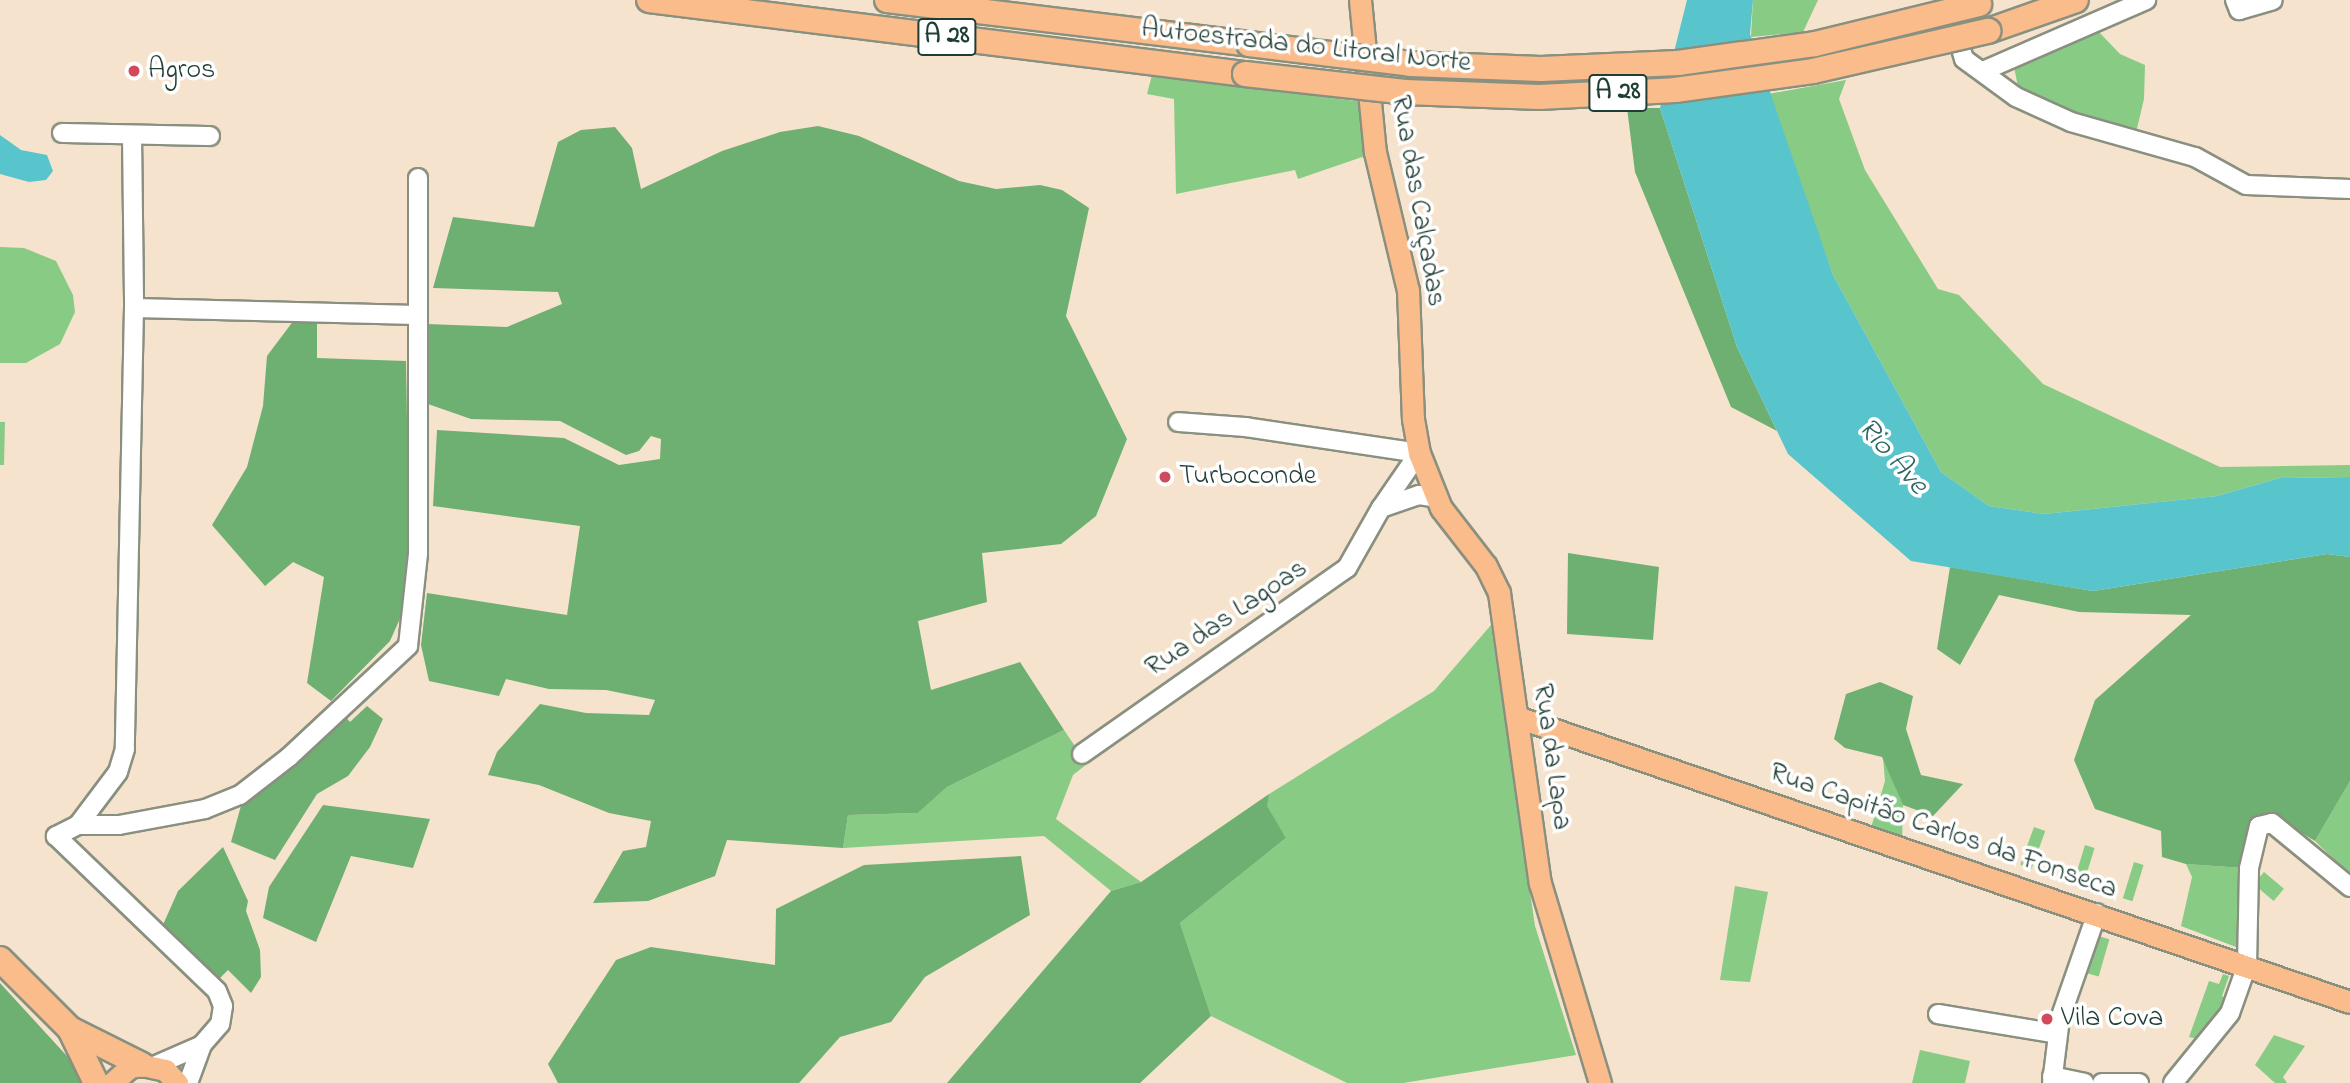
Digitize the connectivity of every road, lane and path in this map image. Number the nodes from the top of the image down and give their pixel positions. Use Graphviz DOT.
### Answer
graph roads {
  1 [pos="649,0"];
  2 [pos="887,0"];
  3 [pos="1360,0"];
  4 [pos="1947,0"];
  5 [pos="2076,0"];
  6 [pos="2147,0"];
  7 [pos="2235,0"];
  8 [pos="2273,0"];
  9 [pos="1986,2"];
  10 [pos="1983,71"];
  11 [pos="62,133"];
  12 [pos="132,135"];
  13 [pos="210,136"];
  14 [pos="418,178"];
  15 [pos="2350,189"];
  16 [pos="134,308"];
  17 [pos="418,315"];
  18 [pos="1178,422"];
  19 [pos="1419,453"];
  20 [pos="1437,498"];
  21 [pos="1381,508"];
  22 [pos="1517,717"];
  23 [pos="1082,754"];
  24 [pos="78,825"];
  25 [pos="2350,887"];
  26 [pos="2097,913"];
  27 [pos="0,959"];
  28 [pos="2247,965"];
  29 [pos="2350,1002"];
  30 [pos="1938,1014"];
  31 [pos="70,1030"];
  32 [pos="2057,1034"];
  33 [pos="202,1045"];
  34 [pos="148,1065"];
  35 [pos="2052,1080"];
  36 [pos="96,1083"];
  37 [pos="112,1083"];
  38 [pos="177,1083"];
  39 [pos="188,1083"];
  40 [pos="1600,1083"];
  41 [pos="2084,1083"];
  42 [pos="2102,1083"];
  43 [pos="2139,1083"];
  44 [pos="2174,1083"];
  1 -- 5 [label="highway, Autoestrada do Litoral Norte / A 28, bridge"];
  2 -- 9 [label="highway, Autoestrada do Litoral Norte / A 28, bridge"];
  3 -- 19 [label="main road, Rua das Calçadas"];
  4 -- 10 [label="street"];
  6 -- 10 [label="street"];
  7 -- 8 [label="street"];
  10 -- 15 [label="street"];
  11 -- 12 [label="street"];
  12 -- 13 [label="street"];
  12 -- 16 [label="street"];
  14 -- 17 [label="street"];
  16 -- 17 [label="street"];
  16 -- 24 [label="street"];
  17 -- 24 [label="street"];
  18 -- 19 [label="street"];
  19 -- 20 [label="main road, Rua da Lapa"];
  19 -- 21 [label="street, Rua das Lagoas"];
  20 -- 21 [label="street"];
  20 -- 22 [label="main road, Rua da Lapa"];
  21 -- 23 [label="street, Rua das Lagoas"];
  22 -- 26 [label="main road, Rua Capitão Carlos da Fonseca"];
  22 -- 40 [label="main road, Rua da Lapa"];
  24 -- 33 [label="street"];
  25 -- 28 [label="street"];
  26 -- 28 [label="main road, Rua Capitão Carlos da Fonseca"];
  26 -- 32 [label="street"];
  27 -- 31 [label="highway"];
  28 -- 29 [label="main road, Rua Capitão Carlos da Fonseca"];
  28 -- 44 [label="street"];
  30 -- 32 [label="street"];
  31 -- 34 [label="highway"];
  31 -- 36 [label="highway"];
  32 -- 35 [label="street"];
  33 -- 34 [label="street"];
  33 -- 39 [label="street"];
  34 -- 37 [label="main road"];
  34 -- 38 [label="main road"];
  35 -- 41 [label="street"];
  42 -- 43 [label="street"];
}
